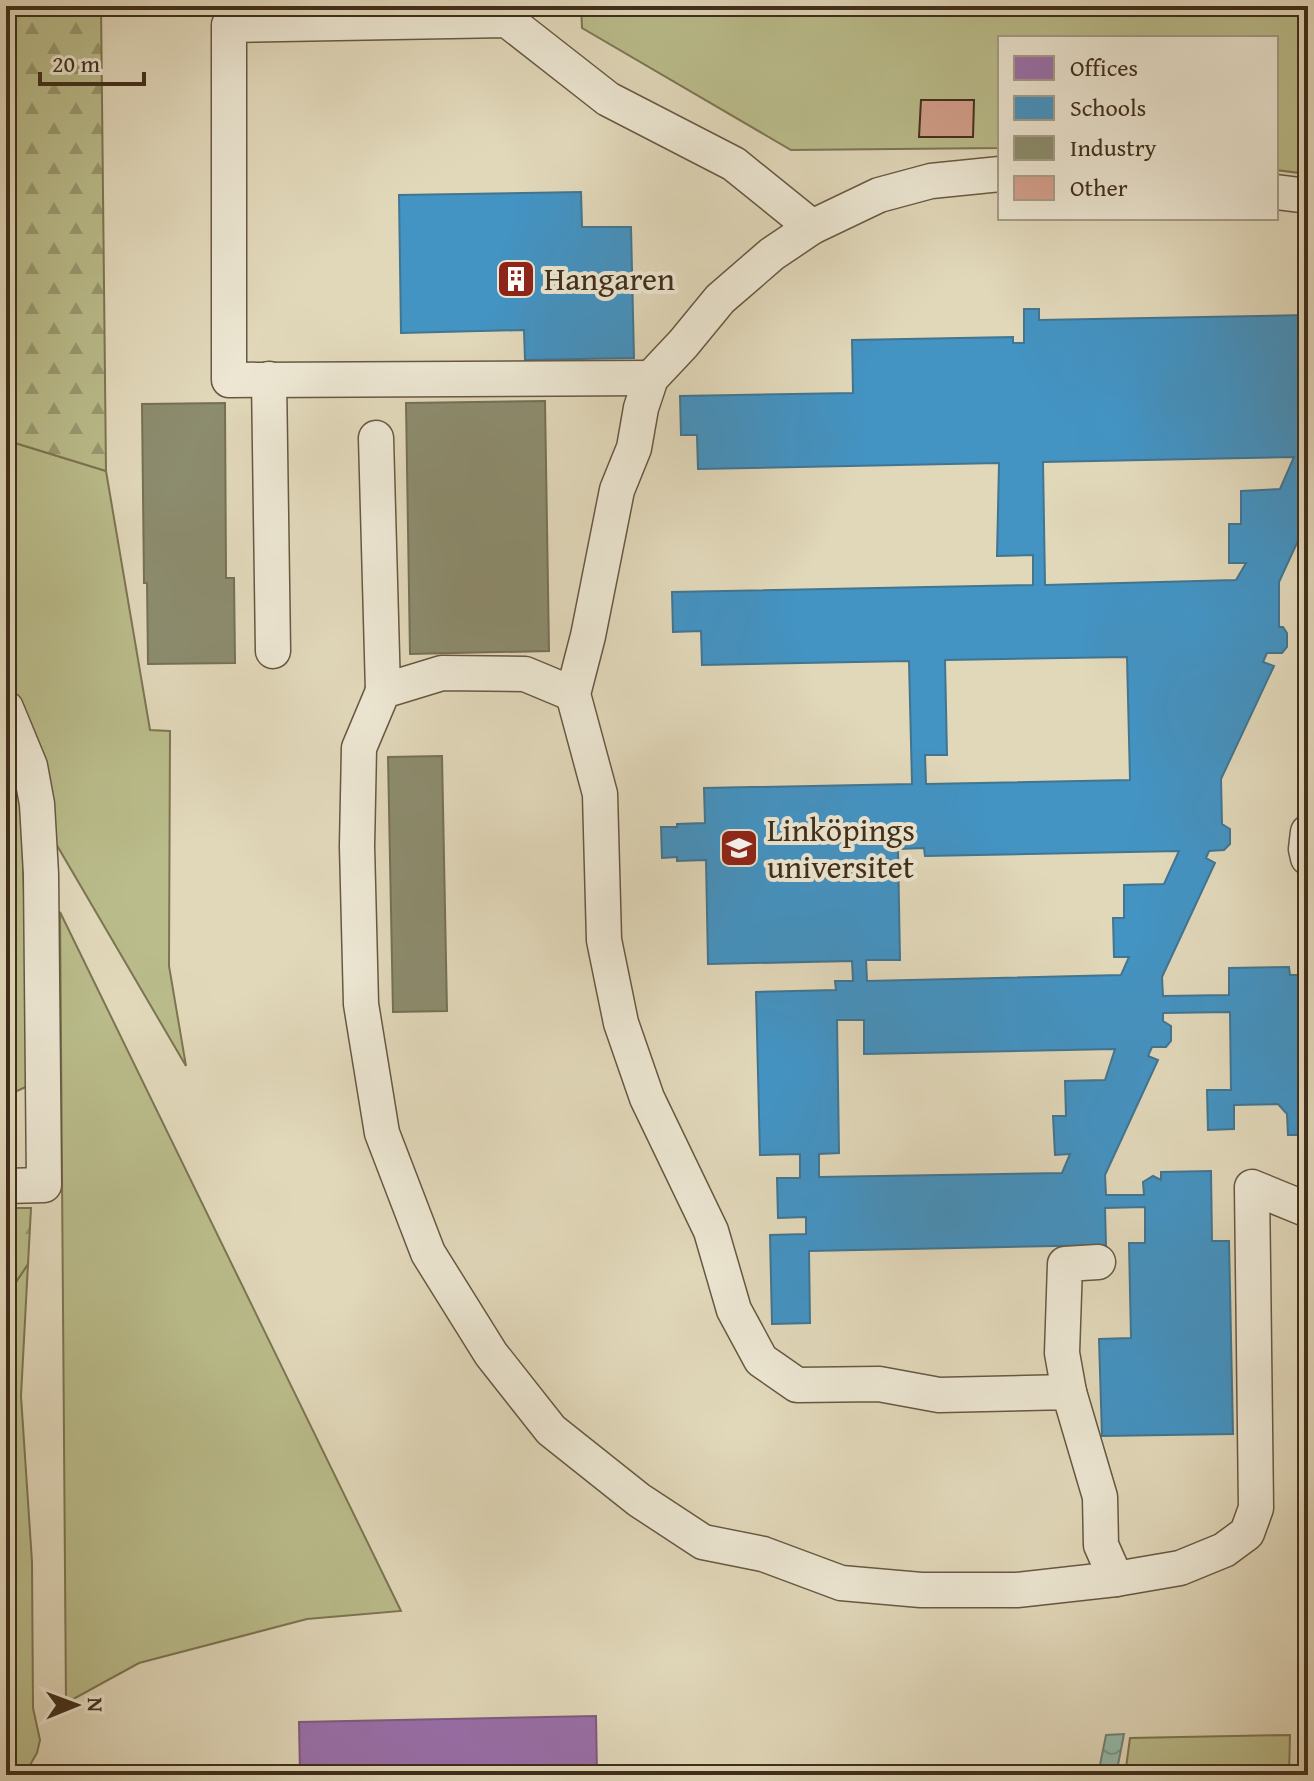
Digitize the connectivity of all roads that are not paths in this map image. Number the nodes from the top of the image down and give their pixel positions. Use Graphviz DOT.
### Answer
graph roads {
  1 [pos="506,13"];
  2 [pos="229,15"];
  3 [pos="998,174"];
  4 [pos="1278,192"];
  5 [pos="1308,196"];
  6 [pos="812,227"];
  7 [pos="651,378"];
  8 [pos="269,379"];
  9 [pos="376,438"];
  10 [pos="273,651"];
  11 [pos="383,691"];
  12 [pos="573,694"];
  13 [pos="6,708"];
  14 [pos="1308,832"];
  15 [pos="1308,858"];
  16 [pos="6,1186"];
  17 [pos="1308,1210"];
  18 [pos="1098,1262"];
  19 [pos="1069,1392"];
  20 [pos="1116,1579"];
  1 -- 2 [label="lane"];
  1 -- 6 [label="lane"];
  2 -- 8 [label="lane"];
  3 -- 6 [label="lane"];
  4 -- 5 [label="lane"];
  6 -- 7 [label="lane"];
  7 -- 8 [label="lane"];
  7 -- 12 [label="lane"];
  8 -- 10 [label="lane"];
  9 -- 11 [label="lane"];
  11 -- 12 [label="lane"];
  11 -- 20 [label="lane"];
  12 -- 19 [label="lane"];
  13 -- 16 [label="lane"];
  14 -- 15 [label="lane"];
  17 -- 20 [label="lane"];
  18 -- 19 [label="lane"];
  19 -- 20 [label="lane"];
}
